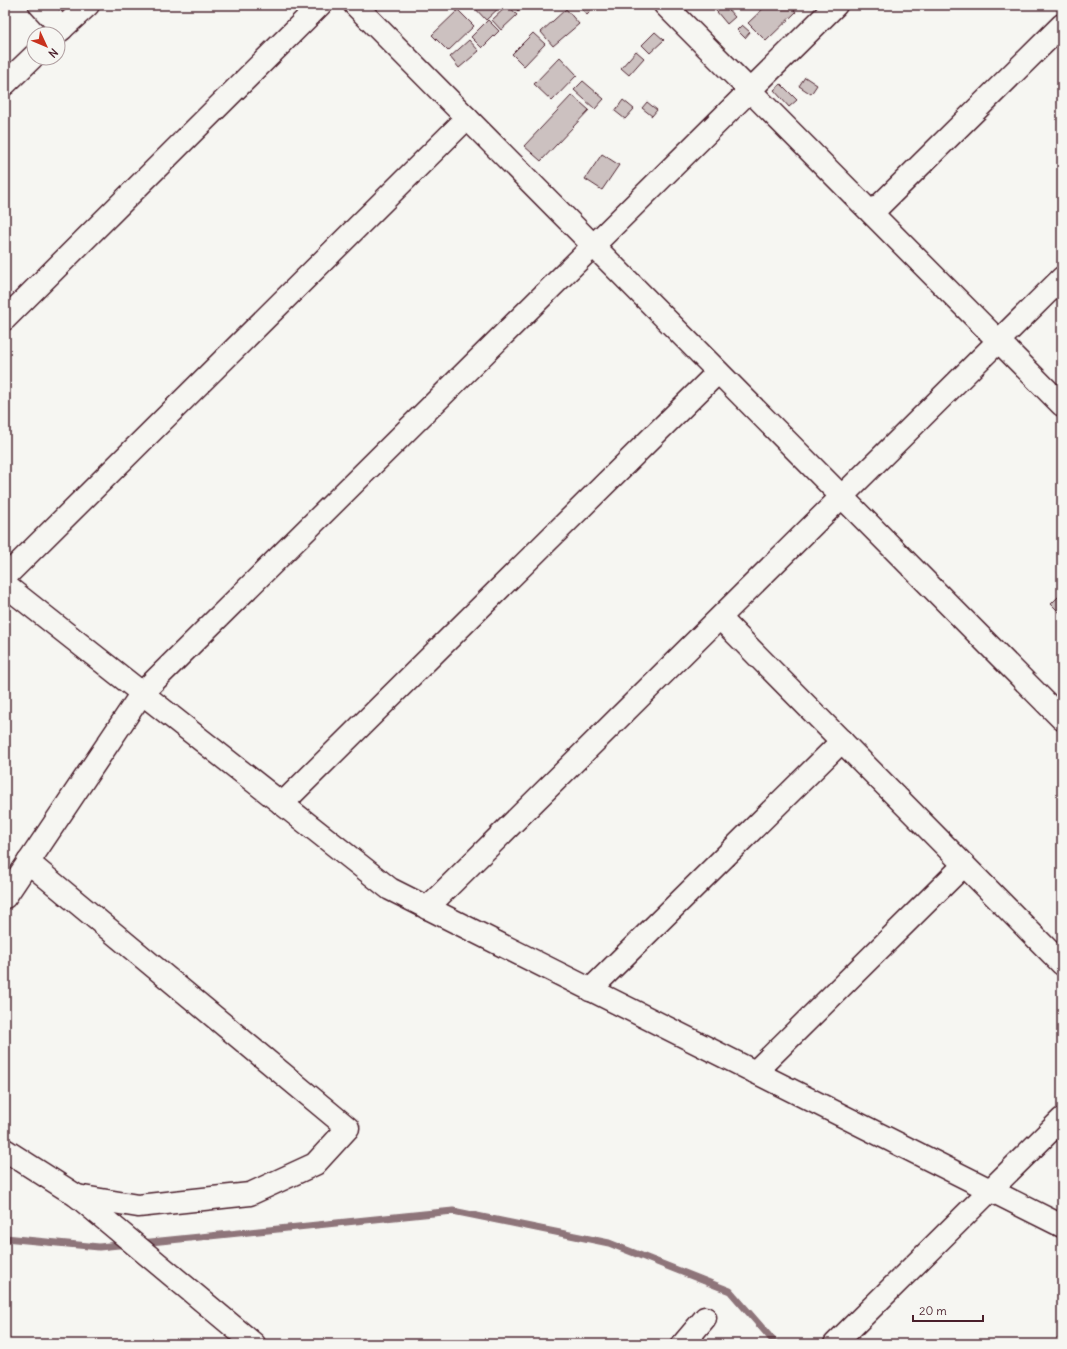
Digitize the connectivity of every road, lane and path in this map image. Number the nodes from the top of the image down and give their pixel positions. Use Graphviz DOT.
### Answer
graph roads {
  1 [pos="40,5"];
  2 [pos="88,5"];
  3 [pos="320,5"];
  4 [pos="355,5"];
  5 [pos="666,5"];
  6 [pos="836,5"];
  7 [pos="1062,25"];
  8 [pos="55,26"];
  9 [pos="65,26"];
  10 [pos="26,64"];
  11 [pos="5,84"];
  12 [pos="750,90"];
  13 [pos="467,118"];
  14 [pos="872,213"];
  15 [pos="593,246"];
  16 [pos="1062,278"];
  17 [pos="5,319"];
  18 [pos="998,341"];
  19 [pos="718,372"];
  20 [pos="1062,405"];
  21 [pos="842,496"];
  22 [pos="5,577"];
  23 [pos="5,585"];
  24 [pos="720,618"];
  25 [pos="142,693"];
  26 [pos="1062,719"];
  27 [pos="842,741"];
  28 [pos="282,804"];
  29 [pos="28,862"];
  30 [pos="964,865"];
  31 [pos="5,897"];
  32 [pos="427,908"];
  33 [pos="1062,964"];
  34 [pos="590,990"];
  35 [pos="755,1072"];
  36 [pos="1062,1119"];
  37 [pos="5,1150"];
  38 [pos="990,1190"];
  39 [pos="77,1196"];
  40 [pos="1062,1226"];
  41 [pos="705,1318"];
  42 [pos="254,1344"];
  43 [pos="683,1344"];
  44 [pos="835,1344"];
  1 -- 8 [label="street"];
  2 -- 9 [label="street"];
  3 -- 17 [label="street"];
  4 -- 13 [label="street"];
  5 -- 12 [label="street"];
  6 -- 12 [label="street"];
  7 -- 14 [label="street"];
  10 -- 11 [label="street"];
  12 -- 14 [label="street"];
  12 -- 15 [label="street"];
  13 -- 15 [label="street"];
  13 -- 22 [label="street"];
  14 -- 18 [label="street"];
  15 -- 19 [label="street"];
  15 -- 25 [label="street"];
  16 -- 18 [label="street"];
  18 -- 20 [label="street"];
  18 -- 21 [label="street"];
  19 -- 21 [label="street"];
  19 -- 28 [label="street"];
  21 -- 24 [label="street"];
  21 -- 26 [label="street"];
  23 -- 25 [label="street"];
  24 -- 27 [label="street"];
  24 -- 32 [label="street"];
  25 -- 28 [label="street"];
  25 -- 29 [label="street"];
  27 -- 30 [label="street"];
  27 -- 34 [label="street"];
  28 -- 32 [label="street"];
  29 -- 31 [label="street"];
  29 -- 39 [label="street"];
  30 -- 33 [label="street"];
  30 -- 35 [label="street"];
  32 -- 34 [label="street"];
  34 -- 35 [label="street"];
  35 -- 38 [label="street"];
  36 -- 38 [label="street"];
  37 -- 39 [label="street"];
  38 -- 40 [label="street"];
  38 -- 44 [label="street"];
  39 -- 42 [label="street"];
  41 -- 43 [label="street"];
}
